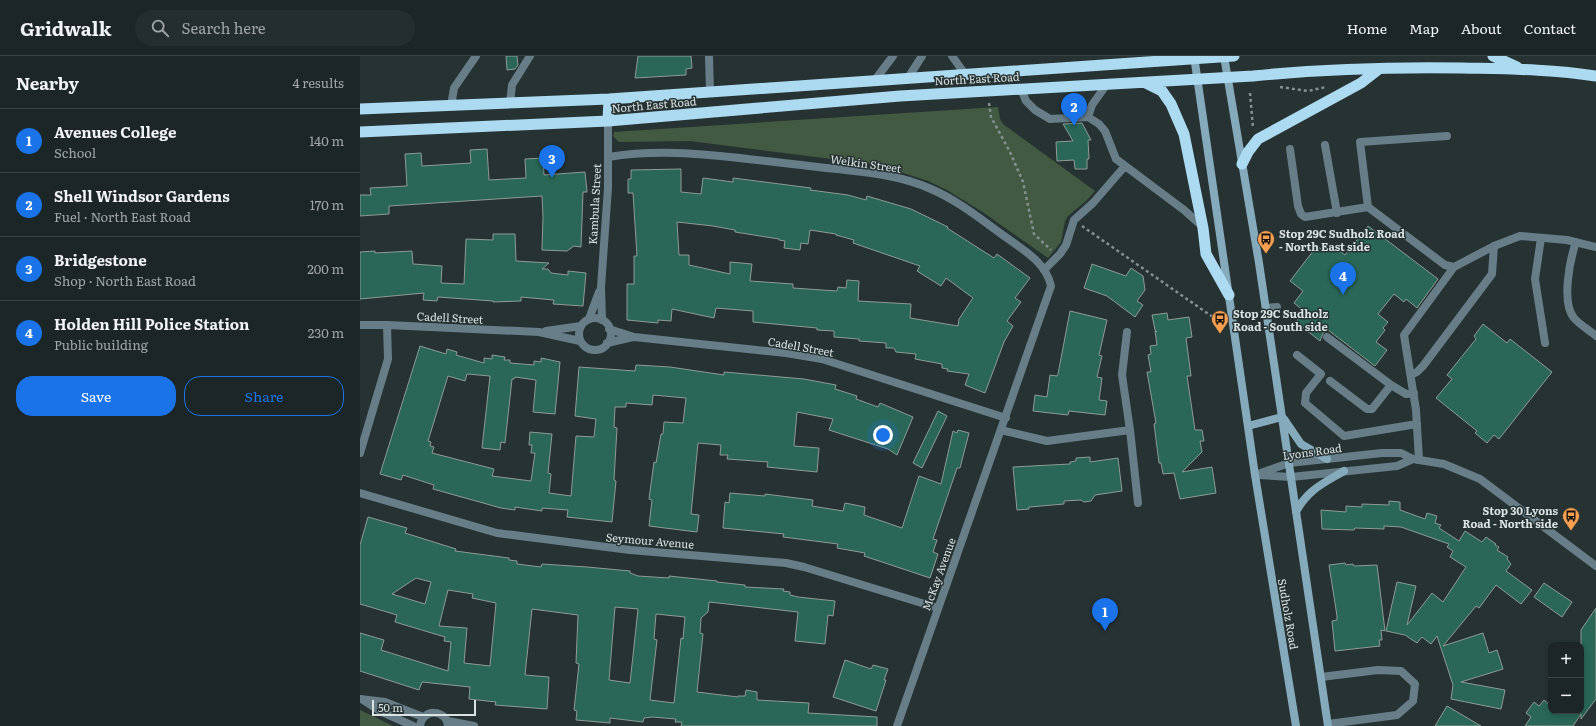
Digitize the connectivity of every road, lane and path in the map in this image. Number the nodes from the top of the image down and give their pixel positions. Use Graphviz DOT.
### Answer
graph roads {
  1 [pos="476,56"];
  2 [pos="530,56"];
  3 [pos="709,56"];
  4 [pos="893,56"];
  5 [pos="922,56"];
  6 [pos="952,56"];
  7 [pos="1118,56"];
  8 [pos="1228,56"];
  9 [pos="1493,56"];
  10 [pos="1194,57"];
  11 [pos="1097,66"];
  12 [pos="1379,69"];
  13 [pos="1522,69"];
  14 [pos="965,74"];
  15 [pos="1596,76"];
  16 [pos="1228,77"];
  17 [pos="908,78"];
  18 [pos="1197,79"];
  19 [pos="875,80"];
  20 [pos="1140,82"];
  21 [pos="1107,84"];
  22 [pos="1021,89"];
  23 [pos="710,91"];
  24 [pos="988,91"];
  25 [pos="1250,93"];
  26 [pos="609,99"];
  27 [pos="510,103"];
  28 [pos="451,106"];
  29 [pos="360,109"];
  30 [pos="1088,117"];
  31 [pos="608,121"];
  32 [pos="360,132"];
  33 [pos="1255,133"];
  34 [pos="1446,136"];
  35 [pos="1325,145"];
  36 [pos="1290,149"];
  37 [pos="608,157"];
  38 [pos="1242,164"];
  39 [pos="1125,166"];
  40 [pos="1368,207"];
  41 [pos="1337,213"];
  42 [pos="1074,220"];
  43 [pos="1203,228"];
  44 [pos="1541,238"];
  45 [pos="1576,242"];
  46 [pos="1494,246"];
  47 [pos="1596,247"];
  48 [pos="1053,252"];
  49 [pos="1454,267"];
  50 [pos="1044,270"];
  51 [pos="600,287"];
  52 [pos="1229,295"];
  53 [pos="1277,307"];
  54 [pos="1266,308"];
  55 [pos="589,319"];
  56 [pos="602,320"];
  57 [pos="1220,322"];
  58 [pos="360,325"];
  59 [pos="387,325"];
  60 [pos="581,326"];
  61 [pos="609,329"];
  62 [pos="539,332"];
  63 [pos="1127,332"];
  64 [pos="1596,336"];
  65 [pos="634,337"];
  66 [pos="1327,337"];
  67 [pos="580,341"];
  68 [pos="1544,343"];
  69 [pos="607,344"];
  70 [pos="1297,355"];
  71 [pos="1411,374"];
  72 [pos="1330,382"];
  73 [pos="1392,385"];
  74 [pos="1414,393"];
  75 [pos="1282,417"];
  76 [pos="1006,418"];
  77 [pos="1417,424"];
  78 [pos="1248,426"];
  79 [pos="1001,430"];
  80 [pos="1130,430"];
  81 [pos="360,454"];
  82 [pos="1327,459"];
  83 [pos="1416,460"];
  84 [pos="1289,463"];
  85 [pos="1344,471"];
  86 [pos="1254,475"];
  87 [pos="1291,477"];
  88 [pos="360,493"];
  89 [pos="1138,503"];
  90 [pos="1296,513"];
  91 [pos="1596,566"];
  92 [pos="938,608"];
  93 [pos="1321,677"];
  94 [pos="361,699"];
  95 [pos="423,717"];
  96 [pos="448,724"];
  97 [pos="1328,725"];
  98 [pos="413,726"];
  99 [pos="420,726"];
  100 [pos="474,726"];
  101 [pos="897,726"];
  102 [pos="1296,726"];
  1 -- 28 [label="street"];
  2 -- 27 [label="street"];
  3 -- 23 [label="street"];
  4 -- 19 [label="street"];
  5 -- 17 [label="street"];
  6 -- 14 [label="street"];
  7 -- 11 [label="highway"];
  8 -- 10 [label="highway, North East Road"];
  8 -- 16 [label="main road, Sudholz Road"];
  9 -- 13 [label="highway"];
  10 -- 11 [label="highway, North East Road"];
  10 -- 18 [label="main road, Sudholz Road"];
  11 -- 14 [label="highway, North East Road"];
  12 -- 13 [label="highway, North East Road"];
  12 -- 16 [label="highway, North East Road"];
  12 -- 38 [label="highway"];
  13 -- 15 [label="highway, North East Road"];
  14 -- 17 [label="highway, North East Road"];
  16 -- 18 [label="highway, North East Road"];
  16 -- 38 [label="main road, Sudholz Road"];
  17 -- 19 [label="highway, North East Road"];
  18 -- 20 [label="highway, North East Road"];
  18 -- 52 [label="main road, Sudholz Road"];
  19 -- 23 [label="highway, North East Road"];
  20 -- 21 [label="highway, North East Road"];
  20 -- 43 [label="highway"];
  21 -- 22 [label="highway, North East Road"];
  21 -- 30 [label="street"];
  22 -- 24 [label="highway, North East Road"];
  22 -- 30 [label="street"];
  23 -- 26 [label="highway, North East Road"];
  24 -- 31 [label="highway, North East Road"];
  24 -- 48 [label="path"];
  25 -- 33 [label="path"];
  26 -- 27 [label="highway, North East Road"];
  26 -- 31 [label="highway"];
  27 -- 28 [label="highway, North East Road"];
  28 -- 29 [label="highway, North East Road"];
  30 -- 39 [label="street"];
  31 -- 32 [label="highway, North East Road"];
  31 -- 37 [label="street, Kambula Street"];
  34 -- 40 [label="street"];
  35 -- 41 [label="street"];
  36 -- 41 [label="street"];
  37 -- 50 [label="street, Welkin Street"];
  37 -- 51 [label="street, Kambula Street"];
  38 -- 54 [label="main road, Sudholz Road"];
  39 -- 42 [label="street"];
  39 -- 43 [label="street"];
  40 -- 41 [label="street"];
  40 -- 49 [label="street"];
  42 -- 50 [label="street"];
  42 -- 57 [label="path"];
  43 -- 52 [label="highway"];
  44 -- 45 [label="street"];
  44 -- 46 [label="street"];
  44 -- 68 [label="street"];
  45 -- 47 [label="street"];
  45 -- 64 [label="street"];
  46 -- 49 [label="street"];
  46 -- 71 [label="street"];
  49 -- 71 [label="street"];
  50 -- 76 [label="street, Welkin Street"];
  51 -- 55 [label="street, Kambula Street"];
  51 -- 56 [label="street, Kambula Street"];
  52 -- 78 [label="main road, Sudholz Road"];
  53 -- 54 [label="street"];
  54 -- 75 [label="main road, Sudholz Road"];
  55 -- 56 [label="street"];
  55 -- 60 [label="street"];
  56 -- 61 [label="street"];
  58 -- 59 [label="street, Cadell Street"];
  59 -- 62 [label="street, Cadell Street"];
  59 -- 81 [label="street"];
  60 -- 62 [label="street, Cadell Street"];
  60 -- 67 [label="street"];
  61 -- 65 [label="street, Cadell Street"];
  61 -- 69 [label="street"];
  62 -- 67 [label="street, Cadell Street"];
  63 -- 80 [label="street"];
  65 -- 69 [label="street, Cadell Street"];
  65 -- 76 [label="street, Cadell Street"];
  66 -- 73 [label="street"];
  67 -- 69 [label="street"];
  70 -- 77 [label="street"];
  71 -- 74 [label="street"];
  72 -- 73 [label="street"];
  73 -- 74 [label="street"];
  74 -- 77 [label="street"];
  75 -- 78 [label="main road"];
  75 -- 82 [label="main road"];
  75 -- 84 [label="main road, Sudholz Road"];
  76 -- 79 [label="street, Welkin Street"];
  77 -- 83 [label="street"];
  78 -- 86 [label="main road, Sudholz Road"];
  79 -- 80 [label="street"];
  79 -- 92 [label="street, McKay Avenue"];
  80 -- 89 [label="street"];
  82 -- 83 [label="street, Lyons Road"];
  82 -- 84 [label="street, Lyons Road"];
  83 -- 85 [label="street, Lyons Road"];
  83 -- 91 [label="street, Lyons Road"];
  84 -- 86 [label="street, Lyons Road"];
  84 -- 87 [label="main road, Sudholz Road"];
  85 -- 87 [label="street, Lyons Road"];
  85 -- 90 [label="main road"];
  86 -- 87 [label="street, Lyons Road"];
  86 -- 102 [label="main road, Sudholz Road"];
  87 -- 90 [label="main road, Sudholz Road"];
  88 -- 92 [label="street, Seymour Avenue"];
  90 -- 93 [label="main road, Sudholz Road"];
  92 -- 101 [label="street, McKay Avenue"];
  93 -- 97 [label="main road, Sudholz Road"];
  93 -- 97 [label="street"];
  94 -- 95 [label="street"];
  94 -- 98 [label="street"];
  95 -- 96 [label="street"];
  95 -- 99 [label="street"];
  96 -- 100 [label="street"];
}
